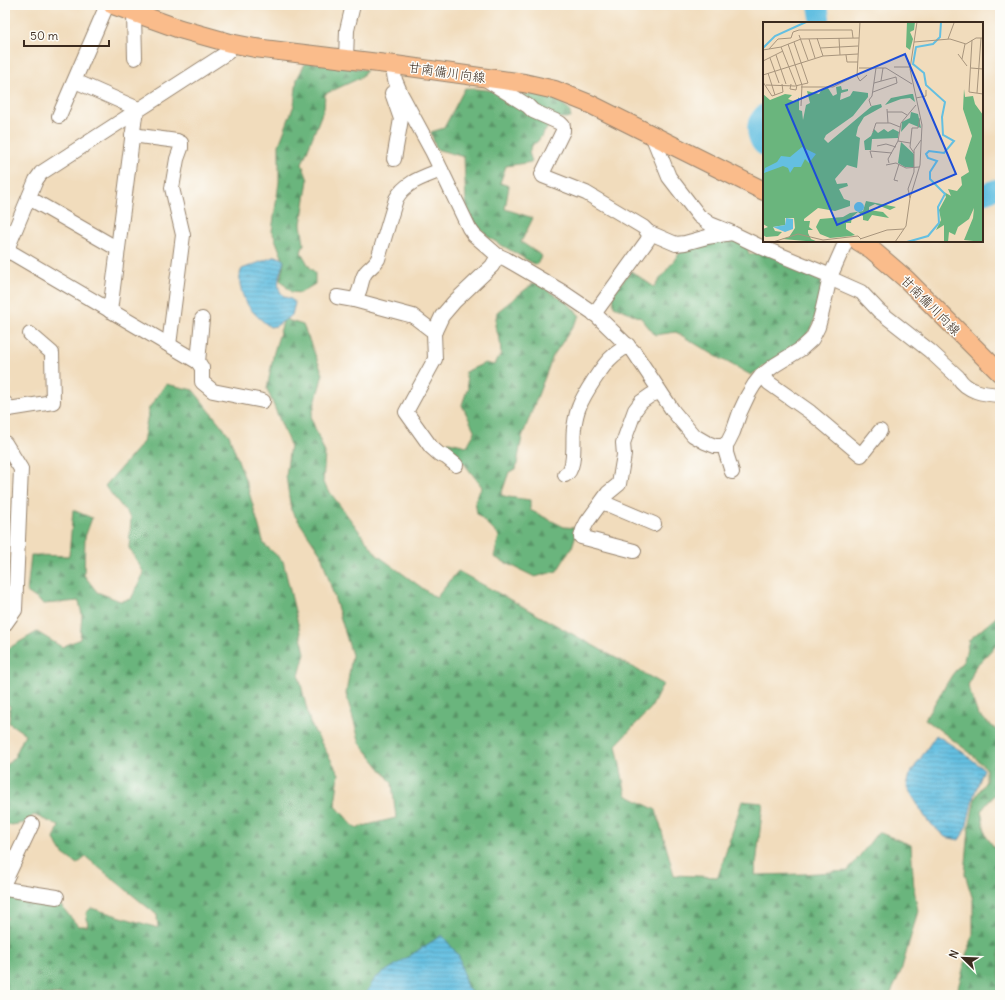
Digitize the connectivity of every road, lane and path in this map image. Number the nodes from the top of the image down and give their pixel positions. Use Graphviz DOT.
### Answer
graph roads {
  1 [pos="107,5"];
  2 [pos="113,5"];
  3 [pos="353,5"];
  4 [pos="134,13"];
  5 [pos="230,43"];
  6 [pos="135,58"];
  7 [pos="346,59"];
  8 [pos="395,70"];
  9 [pos="483,78"];
  10 [pos="74,81"];
  11 [pos="135,112"];
  12 [pos="59,116"];
  13 [pos="132,135"];
  14 [pos="652,135"];
  15 [pos="394,159"];
  16 [pos="441,170"];
  17 [pos="763,190"];
  18 [pos="29,198"];
  19 [pos="648,232"];
  20 [pos="732,233"];
  21 [pos="846,242"];
  22 [pos="860,242"];
  23 [pos="118,249"];
  24 [pos="6,252"];
  25 [pos="498,256"];
  26 [pos="830,277"];
  27 [pos="337,297"];
  28 [pos="354,300"];
  29 [pos="110,310"];
  30 [pos="594,314"];
  31 [pos="202,319"];
  32 [pos="435,331"];
  33 [pos="30,334"];
  34 [pos="169,345"];
  35 [pos="628,345"];
  36 [pos="198,362"];
  37 [pos="1000,373"];
  38 [pos="763,375"];
  39 [pos="660,392"];
  40 [pos="1000,395"];
  41 [pos="263,401"];
  42 [pos="5,403"];
  43 [pos="880,431"];
  44 [pos="5,443"];
  45 [pos="726,444"];
  46 [pos="456,465"];
  47 [pos="732,472"];
  48 [pos="565,475"];
  49 [pos="602,502"];
  50 [pos="654,524"];
  51 [pos="634,551"];
  52 [pos="5,624"];
  53 [pos="32,824"];
  54 [pos="5,881"];
  55 [pos="5,889"];
  56 [pos="57,897"];
  1 -- 10 [label="street"];
  2 -- 4 [label="main road, 甘南備川向線"];
  3 -- 7 [label="street"];
  4 -- 5 [label="main road, 甘南備川向線"];
  4 -- 6 [label="street"];
  5 -- 7 [label="main road, 甘南備川向線"];
  5 -- 11 [label="street"];
  7 -- 8 [label="main road, 甘南備川向線"];
  8 -- 9 [label="main road, 甘南備川向線"];
  8 -- 15 [label="street"];
  8 -- 16 [label="street"];
  9 -- 14 [label="main road, 甘南備川向線"];
  9 -- 19 [label="street"];
  10 -- 11 [label="street"];
  10 -- 12 [label="street"];
  11 -- 13 [label="street"];
  11 -- 18 [label="street"];
  13 -- 23 [label="street"];
  13 -- 34 [label="street"];
  14 -- 17 [label="main road, 甘南備川向線"];
  14 -- 20 [label="street"];
  16 -- 25 [label="street"];
  16 -- 28 [label="street"];
  18 -- 23 [label="street"];
  18 -- 24 [label="street"];
  19 -- 20 [label="street"];
  19 -- 30 [label="street"];
  20 -- 26 [label="street"];
  21 -- 26 [label="street"];
  22 -- 37 [label="main road, 甘南備川向線"];
  23 -- 29 [label="street"];
  24 -- 29 [label="street"];
  25 -- 30 [label="street"];
  25 -- 32 [label="street"];
  26 -- 38 [label="street"];
  26 -- 40 [label="street"];
  27 -- 28 [label="street"];
  28 -- 32 [label="street"];
  29 -- 34 [label="street"];
  30 -- 35 [label="street"];
  31 -- 36 [label="street"];
  32 -- 46 [label="street"];
  33 -- 42 [label="street"];
  34 -- 36 [label="street"];
  35 -- 39 [label="street"];
  35 -- 48 [label="street"];
  36 -- 41 [label="street"];
  38 -- 43 [label="street"];
  38 -- 45 [label="street"];
  39 -- 45 [label="street"];
  39 -- 49 [label="street"];
  44 -- 52 [label="street"];
  45 -- 47 [label="street"];
  49 -- 50 [label="street"];
  49 -- 51 [label="street"];
  53 -- 54 [label="street"];
  55 -- 56 [label="street"];
}
